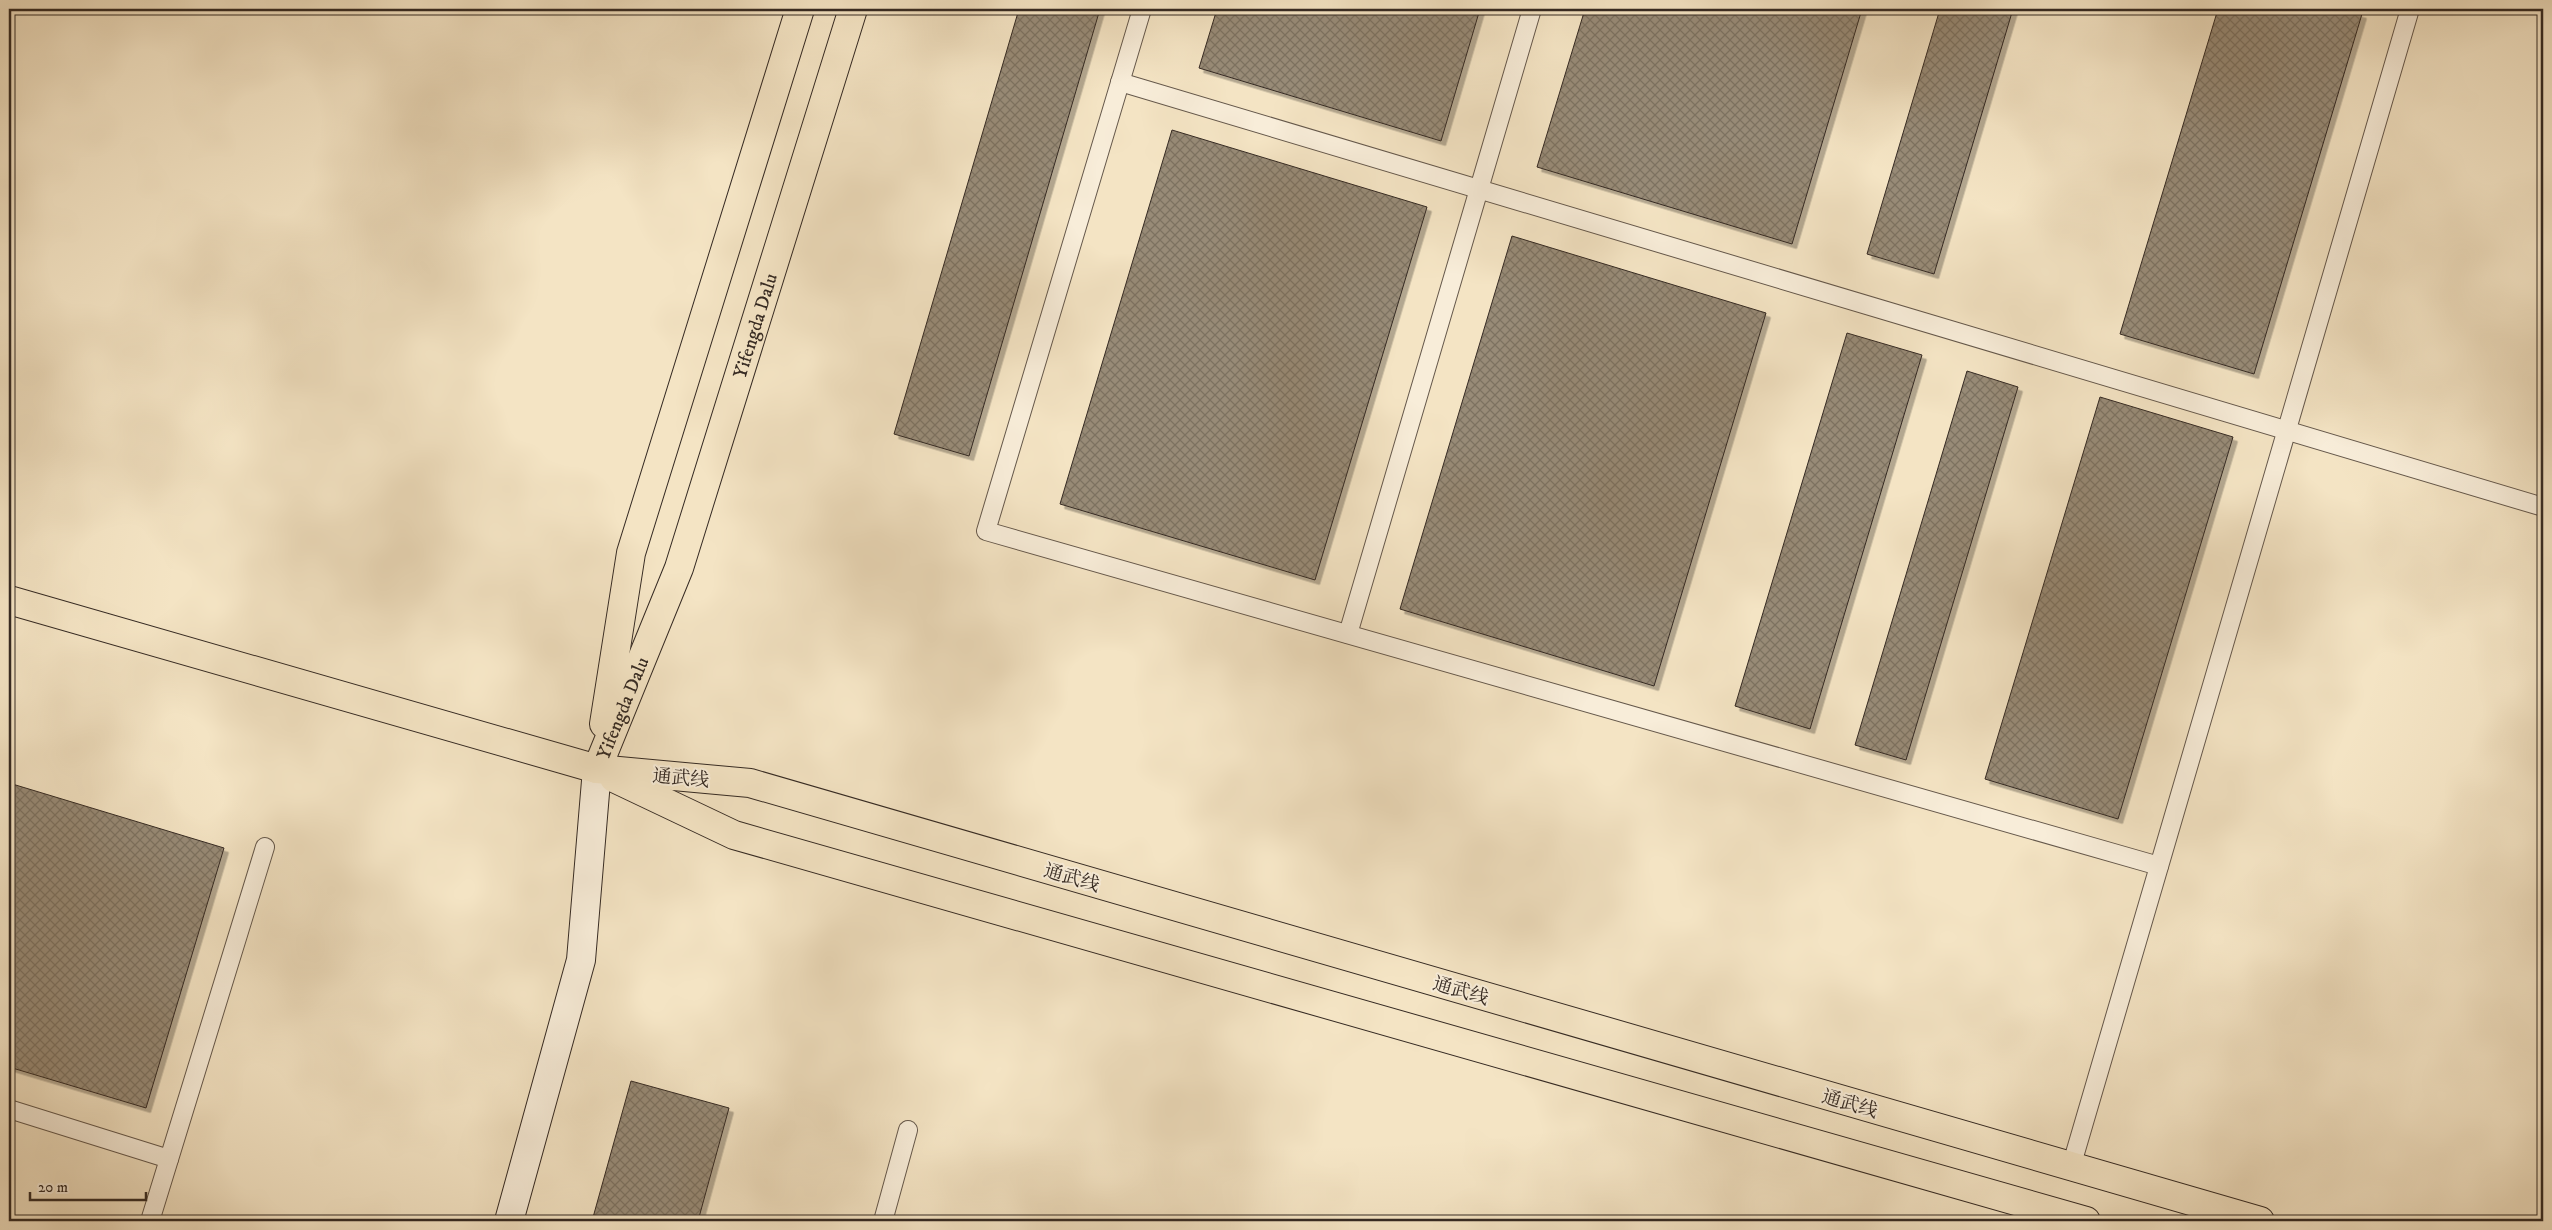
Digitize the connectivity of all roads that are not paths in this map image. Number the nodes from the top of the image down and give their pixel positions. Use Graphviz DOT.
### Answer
graph roads {
  1 [pos="800,9"];
  2 [pos="853,9"];
  3 [pos="1142,9"];
  4 [pos="1532,9"];
  5 [pos="2410,9"];
  6 [pos="1120,82"];
  7 [pos="1479,189"];
  8 [pos="2287,431"];
  9 [pos="2543,507"];
  10 [pos="9,600"];
  11 [pos="1348,634"];
  12 [pos="597,770"];
  13 [pos="265,847"];
  14 [pos="2159,866"];
  15 [pos="9,1109"];
  16 [pos="908,1130"];
  17 [pos="169,1159"];
  18 [pos="2071,1167"];
  19 [pos="150,1221"];
  20 [pos="509,1221"];
  21 [pos="883,1221"];
  22 [pos="2086,1221"];
  23 [pos="2260,1221"];
  1 -- 12 [label="main road, Yifengda Dalu"];
  2 -- 12 [label="main road, Yifengda Dalu"];
  3 -- 6 [label="lane"];
  4 -- 7 [label="lane"];
  5 -- 8 [label="lane"];
  6 -- 7 [label="lane"];
  6 -- 11 [label="lane"];
  7 -- 8 [label="lane"];
  7 -- 11 [label="lane"];
  8 -- 9 [label="lane"];
  8 -- 14 [label="lane"];
  10 -- 12 [label="main road"];
  11 -- 14 [label="lane"];
  12 -- 18 [label="main road, 通武线"];
  12 -- 20 [label="street"];
  12 -- 22 [label="main road, 通武线"];
  13 -- 17 [label="lane"];
  14 -- 18 [label="lane"];
  15 -- 17 [label="lane"];
  16 -- 21 [label="lane"];
  17 -- 19 [label="lane"];
  18 -- 23 [label="main road, 通武线"];
}
